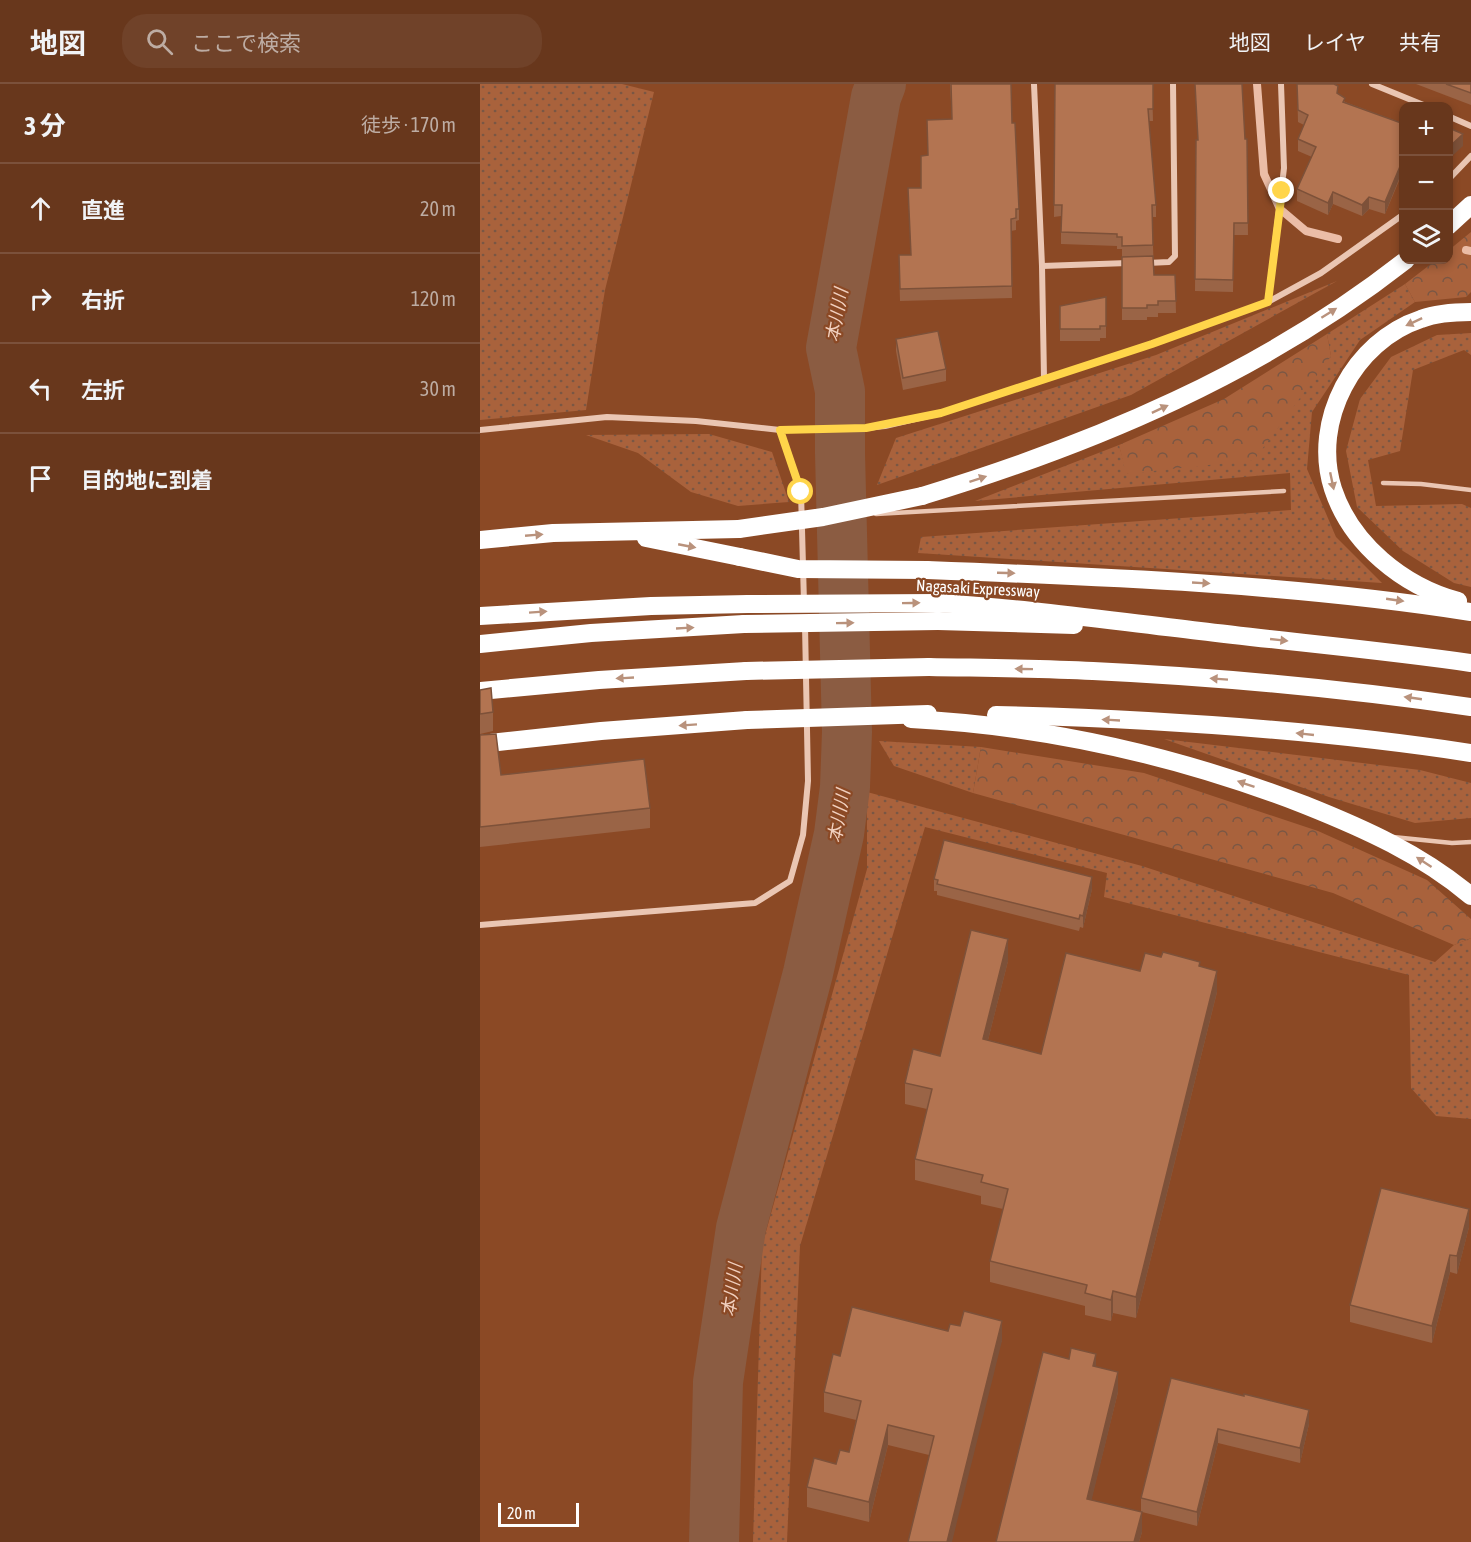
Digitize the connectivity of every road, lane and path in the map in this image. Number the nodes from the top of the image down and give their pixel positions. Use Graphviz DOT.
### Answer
graph roads {
  1 [pos="1034,84"];
  2 [pos="1173,84"];
  3 [pos="1281,84"];
  4 [pos="1372,84"];
  5 [pos="1416,102"];
  6 [pos="1453,118"];
  7 [pos="1471,126"];
  8 [pos="1471,156"];
  9 [pos="1453,176"];
  10 [pos="1471,205"];
  11 [pos="1399,218"];
  12 [pos="1453,222"];
  13 [pos="1400,264"];
  14 [pos="1042,266"];
  15 [pos="1268,302"];
  16 [pos="1471,312"];
  17 [pos="1044,378"];
  18 [pos="480,429"];
  19 [pos="780,430"];
  20 [pos="1383,483"];
  21 [pos="1471,490"];
  22 [pos="1284,491"];
  23 [pos="921,504"];
  24 [pos="588,532"];
  25 [pos="480,540"];
  26 [pos="1471,605"];
  27 [pos="804,607"];
  28 [pos="1471,612"];
  29 [pos="480,616"];
  30 [pos="804,619"];
  31 [pos="1200,632"];
  32 [pos="480,644"];
  33 [pos="1471,663"];
  34 [pos="480,691"];
  35 [pos="1471,707"];
  36 [pos="928,717"];
  37 [pos="1364,740"];
  38 [pos="480,744"];
  39 [pos="1471,753"];
  40 [pos="1471,760"];
  41 [pos="1378,835"];
  42 [pos="1471,843"];
  43 [pos="1471,896"];
  44 [pos="480,925"];
  1 -- 14 [label="street"];
  2 -- 14 [label="street"];
  3 -- 15 [label="street"];
  4 -- 5 [label="street"];
  6 -- 7 [label="street"];
  8 -- 9 [label="street"];
  10 -- 12 [label="highway"];
  11 -- 15 [label="street"];
  23 -- 13 [label="highway, one-way"];
  14 -- 17 [label="street"];
  15 -- 17 [label="street"];
  16 -- 26 [label="highway, one-way"];
  17 -- 19 [label="street"];
  18 -- 19 [label="street"];
  19 -- 27 [label="street"];
  20 -- 21 [label="lane"];
  22 -- 23 [label="lane"];
  23 -- 24 [label="highway, bridge"];
  25 -- 24 [label="highway, one-way"];
  24 -- 28 [label="highway, one-way, bridge"];
  29 -- 31 [label="highway, Nagasaki Expressway, one-way, bridge"];
  30 -- 44 [label="street"];
  32 -- 31 [label="highway, one-way, bridge"];
  31 -- 33 [label="highway, Nagasaki Expressway, one-way"];
  35 -- 34 [label="highway, one-way, bridge"];
  37 -- 36 [label="highway, one-way"];
  36 -- 38 [label="highway, one-way, bridge"];
  41 -- 36 [label="highway, one-way"];
  37 -- 39 [label="highway"];
  37 -- 40 [label="highway"];
  41 -- 42 [label="lane"];
  43 -- 41 [label="highway, one-way"];
}
